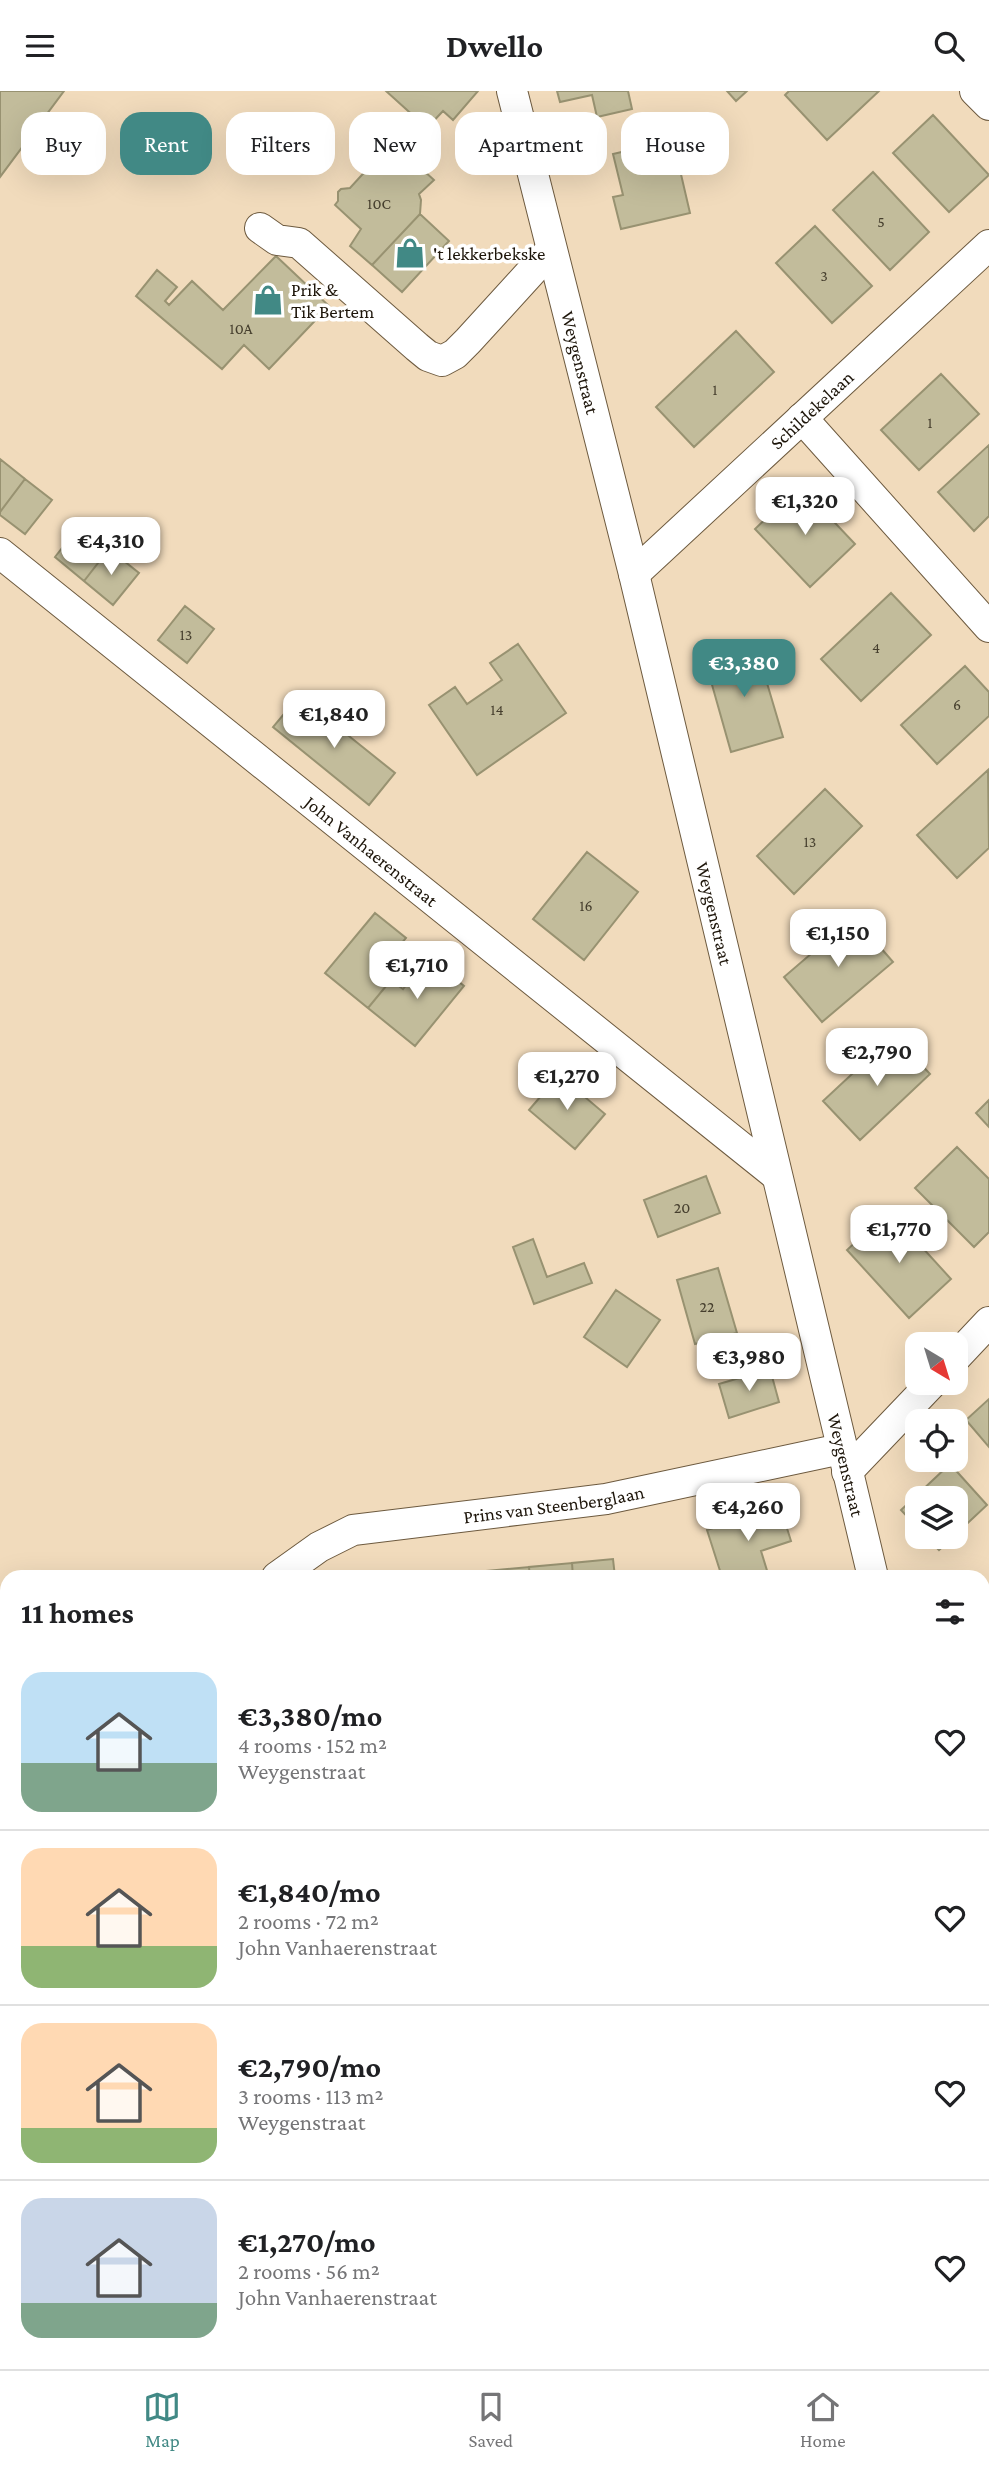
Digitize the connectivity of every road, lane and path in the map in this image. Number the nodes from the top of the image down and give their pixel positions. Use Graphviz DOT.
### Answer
graph roads {
  1 [pos="512,91"];
  2 [pos="975,91"];
  3 [pos="989,105"];
  4 [pos="260,228"];
  5 [pos="989,245"];
  6 [pos="551,250"];
  7 [pos="802,418"];
  8 [pos="0,554"];
  9 [pos="634,574"];
  10 [pos="989,627"];
  11 [pos="776,1175"];
  12 [pos="989,1322"];
  13 [pos="968,1344"];
  14 [pos="918,1395"];
  15 [pos="844,1460"];
  16 [pos="287,1570"];
  17 [pos="871,1570"];
  1 -- 6 [label="street, Weygenstraat"];
  2 -- 3 [label="street"];
  4 -- 6 [label="street"];
  5 -- 7 [label="street, Schildekelaan"];
  6 -- 9 [label="street, Weygenstraat"];
  7 -- 9 [label="street, Schildekelaan"];
  7 -- 10 [label="street"];
  8 -- 11 [label="street, John Vanhaerenstraat"];
  9 -- 11 [label="street, Weygenstraat"];
  11 -- 15 [label="street, Weygenstraat"];
  12 -- 13 [label="street"];
  14 -- 15 [label="street"];
  15 -- 16 [label="street, Prins van Steenberglaan"];
  15 -- 17 [label="street, Weygenstraat"];
}
